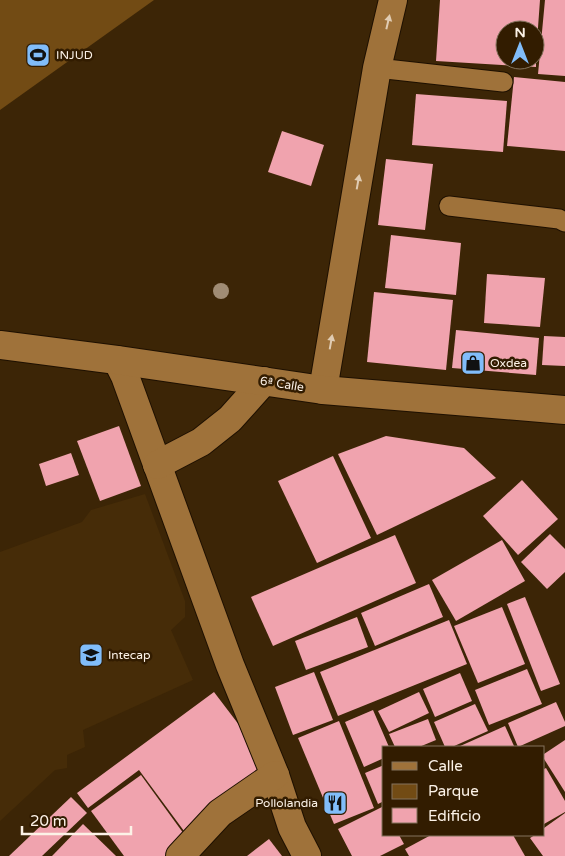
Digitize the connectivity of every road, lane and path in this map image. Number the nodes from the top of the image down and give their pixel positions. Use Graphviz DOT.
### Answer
graph roads {
  1 [pos="393,0"];
  2 [pos="377,68"];
  3 [pos="503,82"];
  4 [pos="449,206"];
  5 [pos="565,222"];
  6 [pos="0,345"];
  7 [pos="117,360"];
  8 [pos="264,381"];
  9 [pos="322,390"];
  10 [pos="565,410"];
  11 [pos="157,465"];
  12 [pos="275,775"];
  13 [pos="180,856"];
  14 [pos="307,856"];
  2 -- 1 [label="street, one-way"];
  2 -- 3 [label="lane"];
  9 -- 2 [label="street, one-way"];
  4 -- 5 [label="lane"];
  6 -- 7 [label="street, 6ª Calle"];
  7 -- 8 [label="street, 6ª Calle"];
  7 -- 11 [label="street"];
  8 -- 9 [label="street, 6ª Calle"];
  8 -- 11 [label="street"];
  9 -- 10 [label="street, 6ª Calle"];
  11 -- 12 [label="street"];
  12 -- 13 [label="street"];
  12 -- 14 [label="street"];
}
